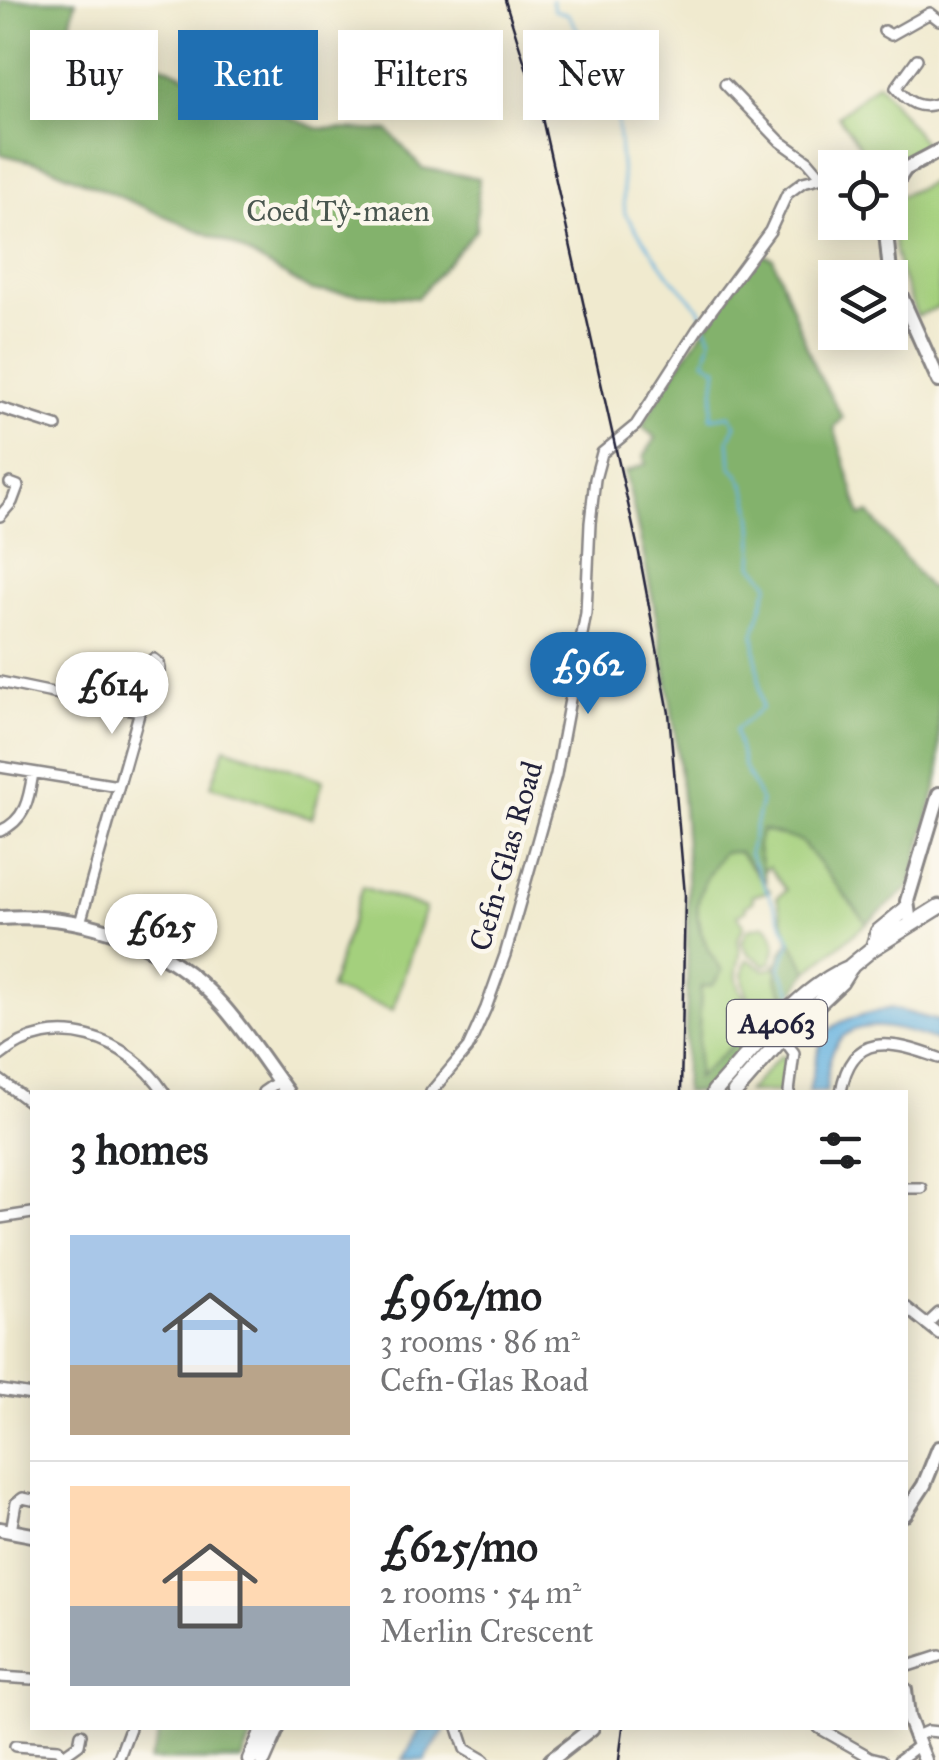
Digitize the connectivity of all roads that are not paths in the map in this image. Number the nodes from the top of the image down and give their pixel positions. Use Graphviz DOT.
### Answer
graph roads {
  1 [pos="938,0"];
  2 [pos="934,17"];
  3 [pos="884,31"];
  4 [pos="917,59"];
  5 [pos="726,84"];
  6 [pos="939,104"];
  7 [pos="939,151"];
  8 [pos="913,162"];
  9 [pos="908,163"];
  10 [pos="908,168"];
  11 [pos="818,173"];
  12 [pos="818,176"];
  13 [pos="887,240"];
  14 [pos="939,381"];
  15 [pos="0,408"];
  16 [pos="56,426"];
  17 [pos="18,486"];
  18 [pos="0,516"];
  19 [pos="150,674"];
  20 [pos="0,682"];
  21 [pos="140,711"];
  22 [pos="0,767"];
  23 [pos="33,773"];
  24 [pos="118,786"];
  25 [pos="939,794"];
  26 [pos="0,831"];
  27 [pos="911,907"];
  28 [pos="936,909"];
  29 [pos="0,918"];
  30 [pos="80,923"];
  31 [pos="778,1033"];
  32 [pos="0,1056"];
  33 [pos="939,1058"];
  34 [pos="0,1080"];
  35 [pos="283,1087"];
  36 [pos="162,1090"];
  37 [pos="433,1090"];
  38 [pos="716,1090"];
  39 [pos="736,1090"];
  40 [pos="789,1090"];
  41 [pos="842,1090"];
  42 [pos="30,1102"];
  43 [pos="908,1188"];
  44 [pos="921,1188"];
  45 [pos="30,1213"];
  46 [pos="0,1218"];
  47 [pos="908,1312"];
  48 [pos="939,1313"];
  49 [pos="927,1324"];
  50 [pos="939,1334"];
  51 [pos="0,1390"];
  52 [pos="30,1395"];
  53 [pos="939,1448"];
  54 [pos="30,1500"];
  55 [pos="908,1509"];
  56 [pos="5,1530"];
  57 [pos="30,1535"];
  58 [pos="939,1656"];
  59 [pos="908,1665"];
  60 [pos="0,1677"];
  61 [pos="30,1679"];
  62 [pos="908,1704"];
  63 [pos="129,1730"];
  64 [pos="263,1730"];
  65 [pos="276,1730"];
  66 [pos="459,1730"];
  67 [pos="590,1730"];
  68 [pos="823,1730"];
  69 [pos="939,1732"];
  70 [pos="82,1734"];
  71 [pos="916,1741"];
  72 [pos="16,1746"];
  73 [pos="67,1757"];
  74 [pos="118,1760"];
  75 [pos="250,1760"];
  76 [pos="263,1760"];
  77 [pos="484,1760"];
  78 [pos="552,1760"];
  79 [pos="882,1760"];
  80 [pos="899,1760"];
  81 [pos="926,1760"];
  1 -- 2 [label="street"];
  2 -- 3 [label="street"];
  4 -- 6 [label="street"];
  5 -- 11 [label="street"];
  7 -- 8 [label="street"];
  8 -- 9 [label="street"];
  8 -- 10 [label="street"];
  12 -- 37 [label="street, Cefn-Glas Road"];
  13 -- 14 [label="street"];
  15 -- 16 [label="street"];
  17 -- 18 [label="street"];
  19 -- 21 [label="street"];
  20 -- 21 [label="street"];
  21 -- 24 [label="street"];
  22 -- 23 [label="street"];
  23 -- 24 [label="street"];
  23 -- 26 [label="street"];
  24 -- 30 [label="street"];
  25 -- 27 [label="street"];
  27 -- 28 [label="main road, A4063"];
  27 -- 28 [label="street"];
  27 -- 31 [label="main road, A4063"];
  29 -- 30 [label="street"];
  30 -- 35 [label="street"];
  31 -- 38 [label="main road, A4063"];
  31 -- 39 [label="main road, A4063"];
  31 -- 40 [label="street"];
  32 -- 36 [label="street"];
  33 -- 41 [label="street"];
  34 -- 42 [label="street"];
  43 -- 44 [label="street"];
  45 -- 46 [label="street"];
  47 -- 49 [label="street"];
  48 -- 49 [label="street"];
  49 -- 50 [label="street"];
  51 -- 52 [label="street"];
  53 -- 55 [label="street"];
  54 -- 56 [label="street"];
  56 -- 57 [label="street"];
  58 -- 59 [label="street"];
  60 -- 61 [label="street"];
  62 -- 71 [label="street"];
  63 -- 74 [label="street"];
  64 -- 75 [label="main road"];
  65 -- 76 [label="main road"];
  66 -- 77 [label="street"];
  67 -- 78 [label="street"];
  68 -- 79 [label="street"];
  69 -- 71 [label="street"];
  70 -- 73 [label="street"];
  71 -- 80 [label="street"];
  71 -- 81 [label="street"];
  72 -- 73 [label="street"];
}
